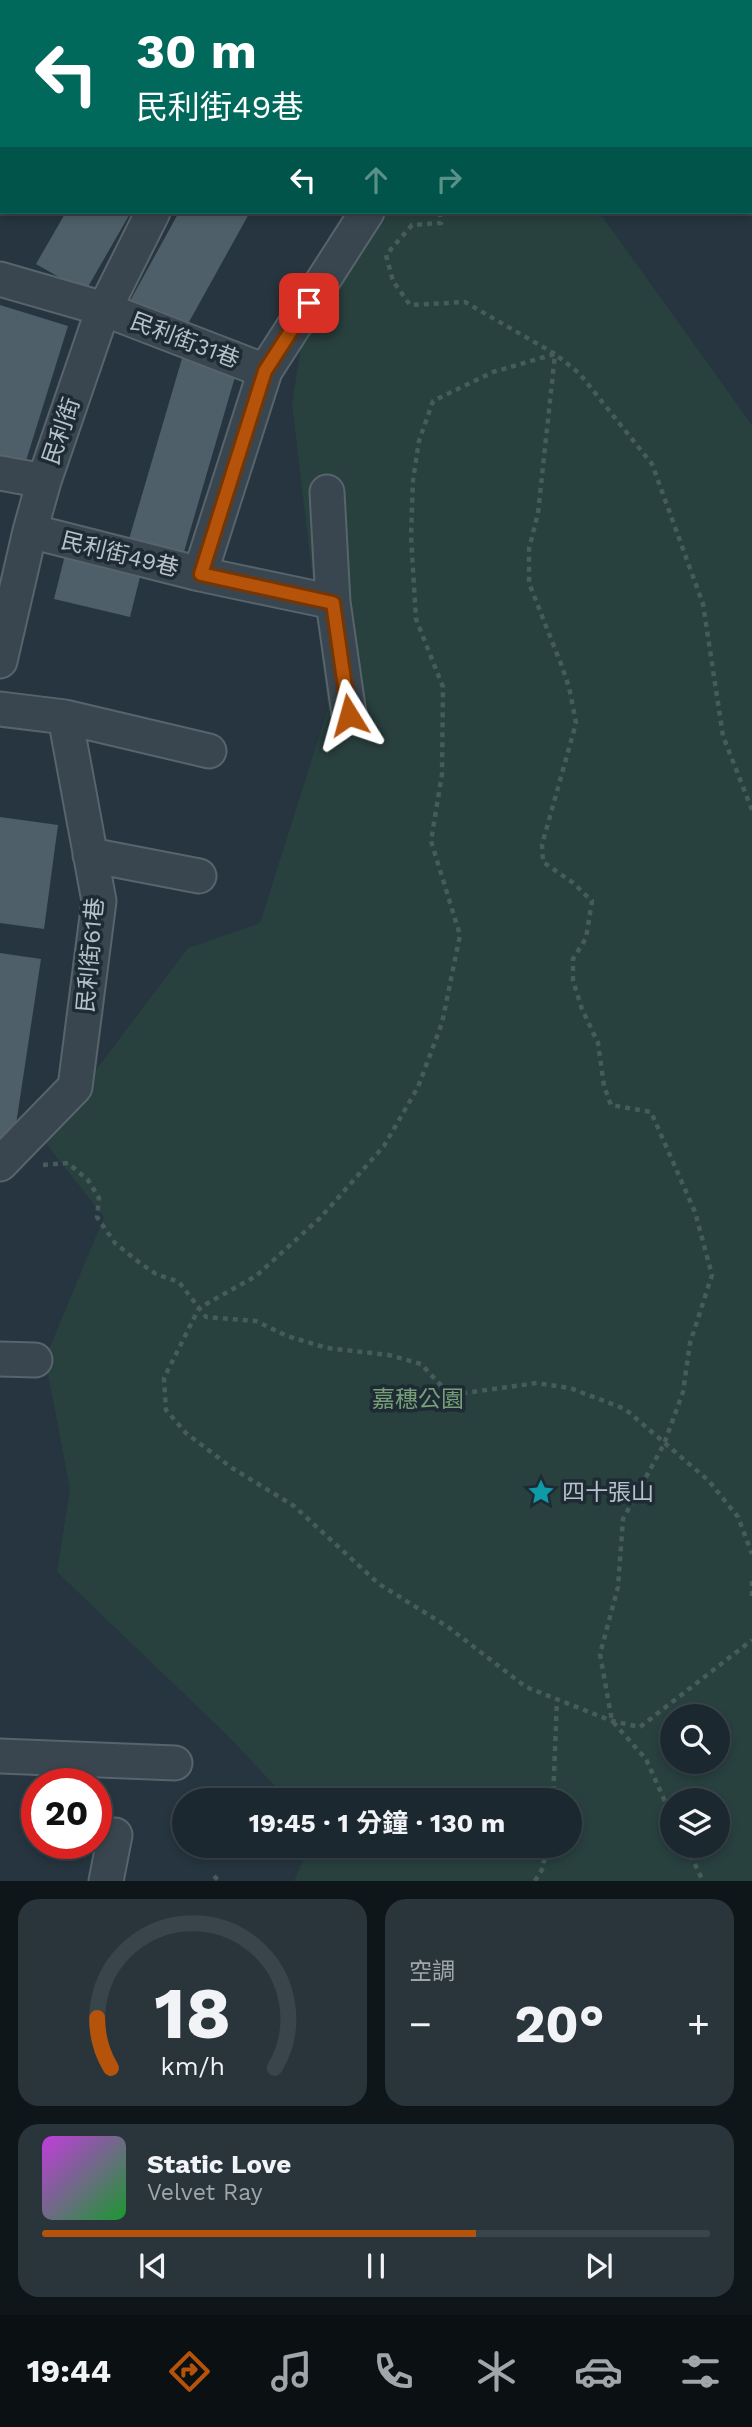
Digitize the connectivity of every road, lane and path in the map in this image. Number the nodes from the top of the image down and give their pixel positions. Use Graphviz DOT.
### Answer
graph roads {
  1 [pos="152,214"];
  2 [pos="366,214"];
  3 [pos="440,214"];
  4 [pos="0,279"];
  5 [pos="104,309"];
  6 [pos="555,354"];
  7 [pos="265,371"];
  8 [pos="0,473"];
  9 [pos="44,481"];
  10 [pos="327,492"];
  11 [pos="30,531"];
  12 [pos="201,574"];
  13 [pos="333,603"];
  14 [pos="0,661"];
  15 [pos="0,709"];
  16 [pos="349,715"];
  17 [pos="65,717"];
  18 [pos="209,751"];
  19 [pos="752,810"];
  20 [pos="90,855"];
  21 [pos="199,876"];
  22 [pos="7,1165"];
  23 [pos="199,1308"];
  24 [pos="0,1359"];
  25 [pos="35,1360"];
  26 [pos="664,1444"];
  27 [pos="752,1554"];
  28 [pos="752,1581"];
  29 [pos="752,1597"];
  30 [pos="752,1640"];
  31 [pos="557,1699"];
  32 [pos="612,1721"];
  33 [pos="0,1756"];
  34 [pos="176,1763"];
  35 [pos="553,1788"];
  36 [pos="660,1790"];
  37 [pos="115,1835"];
  38 [pos="544,1858"];
  39 [pos="692,1858"];
  40 [pos="214,1876"];
  41 [pos="106,1881"];
  42 [pos="219,1881"];
  43 [pos="535,1881"];
  44 [pos="703,1881"];
  1 -- 5 [label="street, 民利街"];
  2 -- 7 [label="street"];
  3 -- 6 [label="path"];
  4 -- 5 [label="street, 民利街31巷"];
  5 -- 7 [label="street, 民利街31巷"];
  5 -- 9 [label="street, 民利街"];
  6 -- 19 [label="path"];
  6 -- 23 [label="path"];
  6 -- 26 [label="path"];
  7 -- 12 [label="street"];
  8 -- 9 [label="street"];
  9 -- 11 [label="street, 民利街"];
  10 -- 13 [label="street"];
  11 -- 12 [label="street, 民利街49巷"];
  11 -- 14 [label="street, 民利街"];
  12 -- 13 [label="street, 民利街49巷"];
  13 -- 16 [label="street"];
  15 -- 17 [label="street"];
  17 -- 18 [label="street"];
  17 -- 20 [label="street, 民利街61巷"];
  20 -- 21 [label="street"];
  20 -- 22 [label="street, 民利街61巷"];
  22 -- 23 [label="path"];
  23 -- 26 [label="path"];
  23 -- 31 [label="path"];
  24 -- 25 [label="street"];
  26 -- 27 [label="path"];
  26 -- 32 [label="path"];
  28 -- 29 [label="path"];
  30 -- 32 [label="path"];
  31 -- 32 [label="path"];
  31 -- 35 [label="path"];
  32 -- 36 [label="path"];
  33 -- 34 [label="street"];
  37 -- 41 [label="street"];
  38 -- 43 [label="path"];
  39 -- 44 [label="path"];
  40 -- 42 [label="path"];
}
